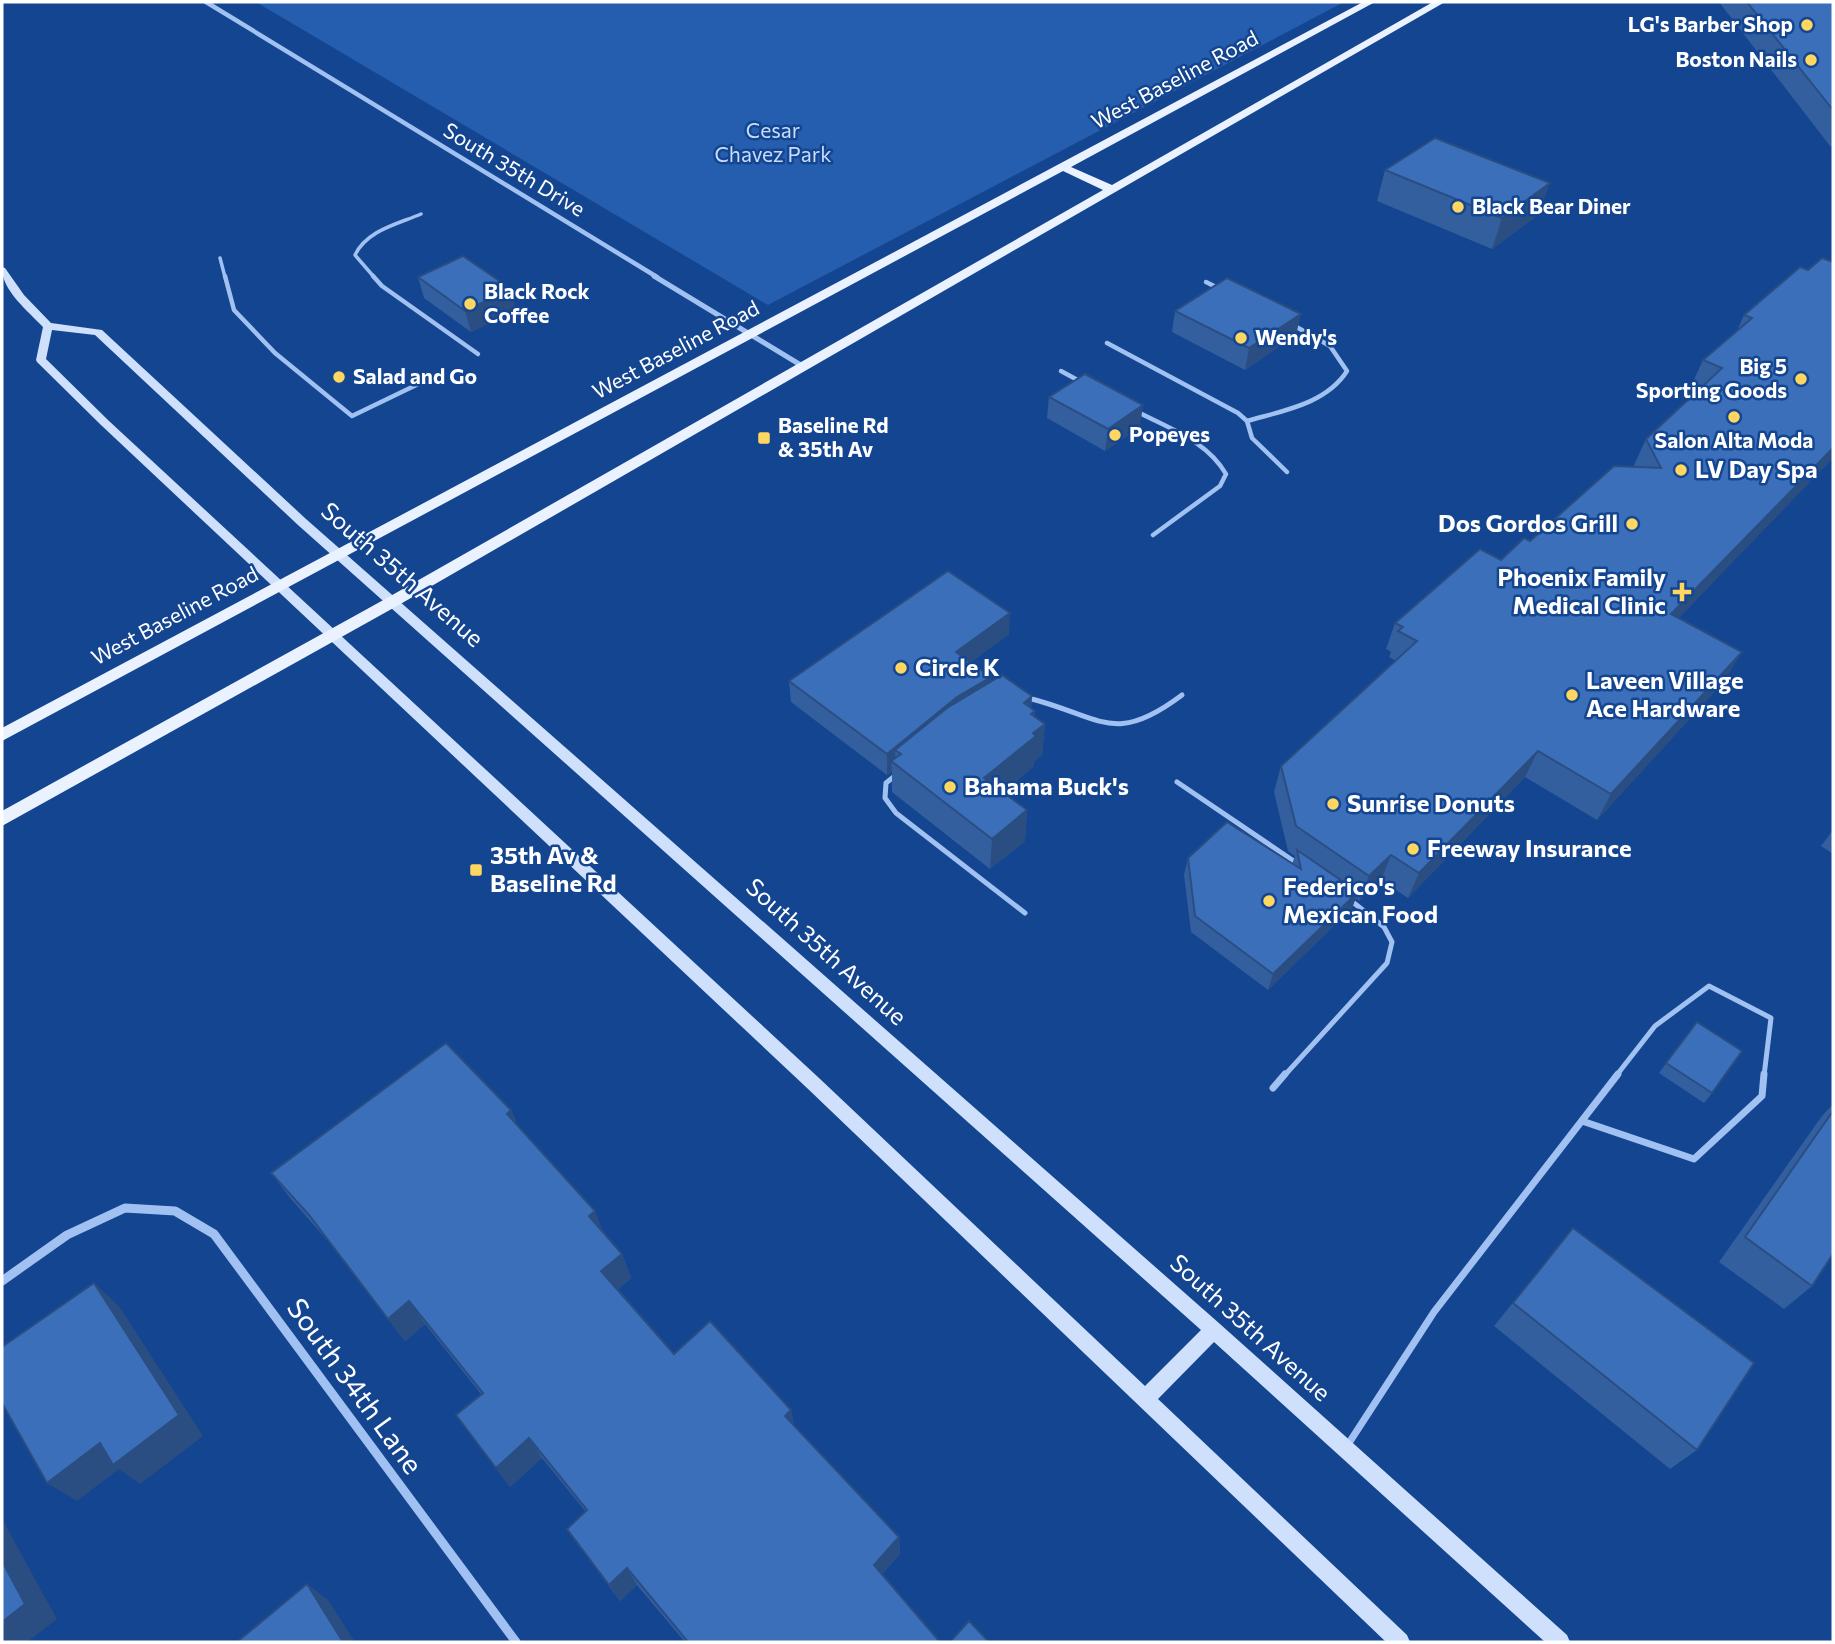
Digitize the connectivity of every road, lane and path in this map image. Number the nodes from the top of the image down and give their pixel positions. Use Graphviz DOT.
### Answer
graph roads {
  1 [pos="206,2"];
  2 [pos="1370,2"];
  3 [pos="1440,2"];
  4 [pos="1063,167"];
  5 [pos="1111,189"];
  6 [pos="421,214"];
  7 [pos="220,258"];
  8 [pos="2,270"];
  9 [pos="1206,282"];
  10 [pos="1228,293"];
  11 [pos="1286,322"];
  12 [pos="48,326"];
  13 [pos="752,335"];
  14 [pos="1107,343"];
  15 [pos="478,354"];
  16 [pos="804,367"];
  17 [pos="1061,371"];
  18 [pos="437,374"];
  19 [pos="1085,384"];
  20 [pos="1133,410"];
  21 [pos="1247,421"];
  22 [pos="1287,472"];
  23 [pos="1153,535"];
  24 [pos="340,555"];
  25 [pos="280,586"];
  26 [pos="392,601"];
  27 [pos="332,635"];
  28 [pos="1182,695"];
  29 [pos="1016,698"];
  30 [pos="2,735"];
  31 [pos="903,769"];
  32 [pos="1177,782"];
  33 [pos="2,819"];
  34 [pos="1304,868"];
  35 [pos="1338,892"];
  36 [pos="1025,913"];
  37 [pos="1273,1088"];
  38 [pos="1582,1121"];
  39 [pos="2,1281"];
  40 [pos="1214,1330"];
  41 [pos="1144,1400"];
  42 [pos="1346,1449"];
  43 [pos="516,1642"];
  44 [pos="1399,1642"];
  45 [pos="1560,1642"];
  1 -- 13 [label="street, South 35th Drive"];
  2 -- 4 [label="main road, West Baseline Road"];
  3 -- 5 [label="main road"];
  4 -- 5 [label="main road"];
  4 -- 13 [label="main road, West Baseline Road"];
  5 -- 16 [label="main road"];
  6 -- 15 [label="lane"];
  7 -- 18 [label="lane"];
  8 -- 12 [label="main road"];
  9 -- 10 [label="lane"];
  11 -- 21 [label="lane"];
  12 -- 24 [label="main road, South 35th Avenue"];
  12 -- 25 [label="main road"];
  13 -- 16 [label="street, South 35th Drive"];
  13 -- 24 [label="main road, West Baseline Road"];
  14 -- 21 [label="lane"];
  16 -- 26 [label="main road"];
  17 -- 19 [label="lane"];
  20 -- 23 [label="lane"];
  21 -- 22 [label="lane"];
  24 -- 25 [label="main road, West Baseline Road"];
  24 -- 26 [label="main road, South 35th Avenue"];
  25 -- 27 [label="main road"];
  25 -- 30 [label="main road, West Baseline Road"];
  26 -- 27 [label="main road"];
  26 -- 40 [label="main road, South 35th Avenue"];
  27 -- 33 [label="main road"];
  27 -- 41 [label="main road"];
  28 -- 29 [label="lane"];
  31 -- 36 [label="lane"];
  32 -- 34 [label="lane"];
  35 -- 37 [label="lane"];
  38 -- 38 [label="lane"];
  38 -- 42 [label="lane"];
  39 -- 43 [label="street, South 34th Lane"];
  40 -- 41 [label="main road"];
  40 -- 42 [label="main road, South 35th Avenue"];
  41 -- 44 [label="main road"];
  42 -- 45 [label="main road, South 35th Avenue"];
}
